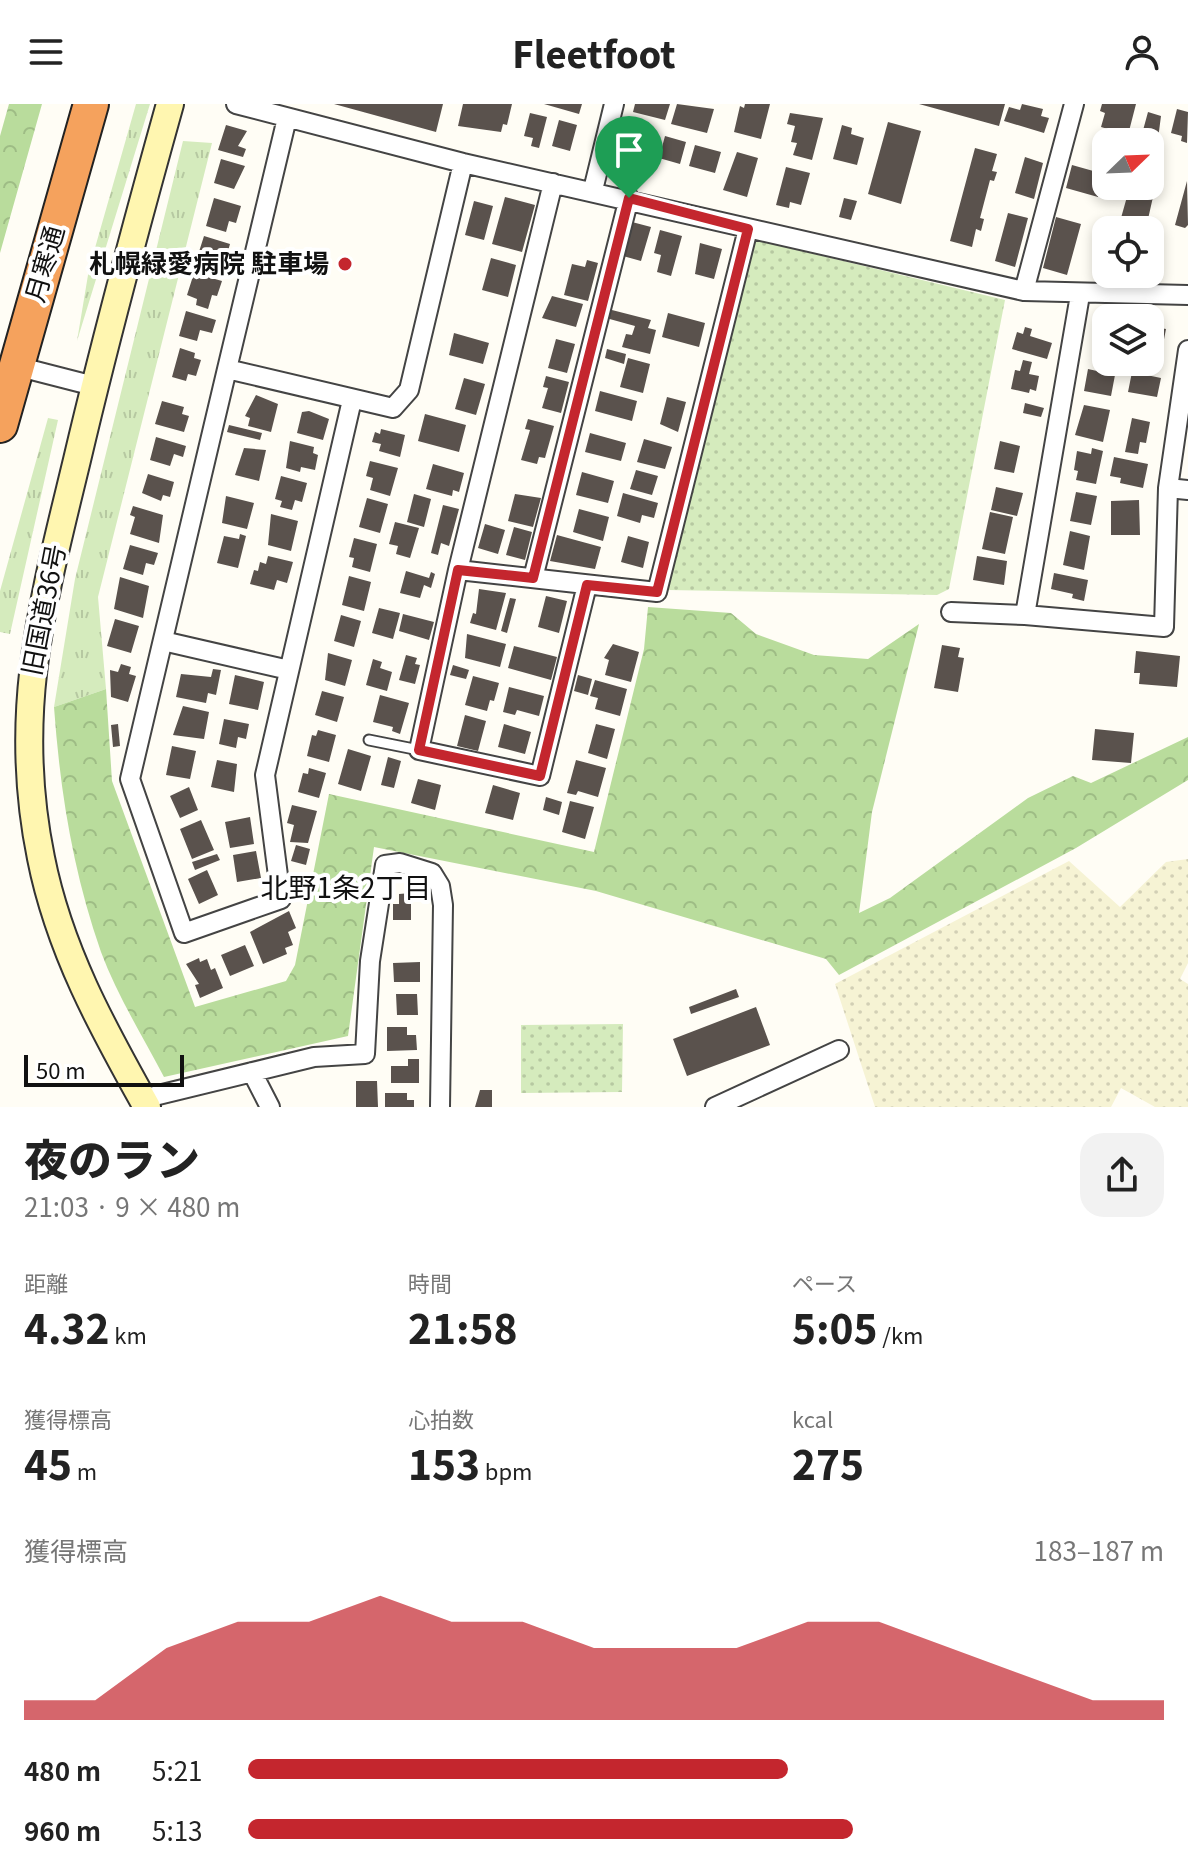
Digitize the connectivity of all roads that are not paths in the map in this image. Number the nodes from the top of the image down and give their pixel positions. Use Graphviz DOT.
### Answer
graph roads {
  1 [pos="91,104"];
  2 [pos="170,104"];
  3 [pos="236,104"];
  4 [pos="614,104"];
  5 [pos="1074,104"];
  6 [pos="287,118"];
  7 [pos="463,163"];
  8 [pos="553,183"];
  9 [pos="593,190"];
  10 [pos="629,198"];
  11 [pos="748,229"];
  12 [pos="1024,291"];
  13 [pos="1080,295"];
  14 [pos="1188,295"];
  15 [pos="1188,350"];
  16 [pos="16,366"];
  17 [pos="227,369"];
  18 [pos="94,386"];
  19 [pos="352,400"];
  20 [pos="0,425"];
  21 [pos="1168,488"];
  22 [pos="1188,490"];
  23 [pos="458,570"];
  24 [pos="533,578"];
  25 [pos="587,585"];
  26 [pos="951,612"];
  27 [pos="1025,615"];
  28 [pos="163,641"];
  29 [pos="289,670"];
  30 [pos="369,740"];
  31 [pos="419,750"];
  32 [pos="839,1050"];
  33 [pos="252,1072"];
  34 [pos="144,1103"];
  35 [pos="270,1107"];
  36 [pos="440,1107"];
  37 [pos="715,1107"];
  1 -- 16 [label="highway, 月寒通"];
  2 -- 18 [label="street, 旧国道36号"];
  3 -- 6 [label="street"];
  4 -- 9 [label="street"];
  5 -- 12 [label="street"];
  6 -- 7 [label="street"];
  6 -- 17 [label="street"];
  7 -- 8 [label="street"];
  7 -- 19 [label="street"];
  8 -- 9 [label="street"];
  8 -- 23 [label="street"];
  9 -- 10 [label="street"];
  10 -- 11 [label="street"];
  10 -- 24 [label="street"];
  11 -- 12 [label="street"];
  11 -- 25 [label="street"];
  12 -- 13 [label="street"];
  13 -- 14 [label="street"];
  13 -- 27 [label="street"];
  15 -- 21 [label="street"];
  16 -- 18 [label="street"];
  16 -- 20 [label="highway, 月寒通"];
  17 -- 19 [label="street"];
  17 -- 28 [label="street"];
  18 -- 34 [label="street, 旧国道36号"];
  19 -- 29 [label="street"];
  21 -- 22 [label="street"];
  21 -- 27 [label="street"];
  23 -- 24 [label="street"];
  23 -- 31 [label="street"];
  24 -- 25 [label="street"];
  25 -- 31 [label="street"];
  26 -- 27 [label="street"];
  28 -- 29 [label="street"];
  28 -- 29 [label="street"];
  30 -- 31 [label="lane"];
  32 -- 37 [label="street"];
  33 -- 34 [label="street"];
  33 -- 35 [label="street"];
  33 -- 36 [label="street"];
}
